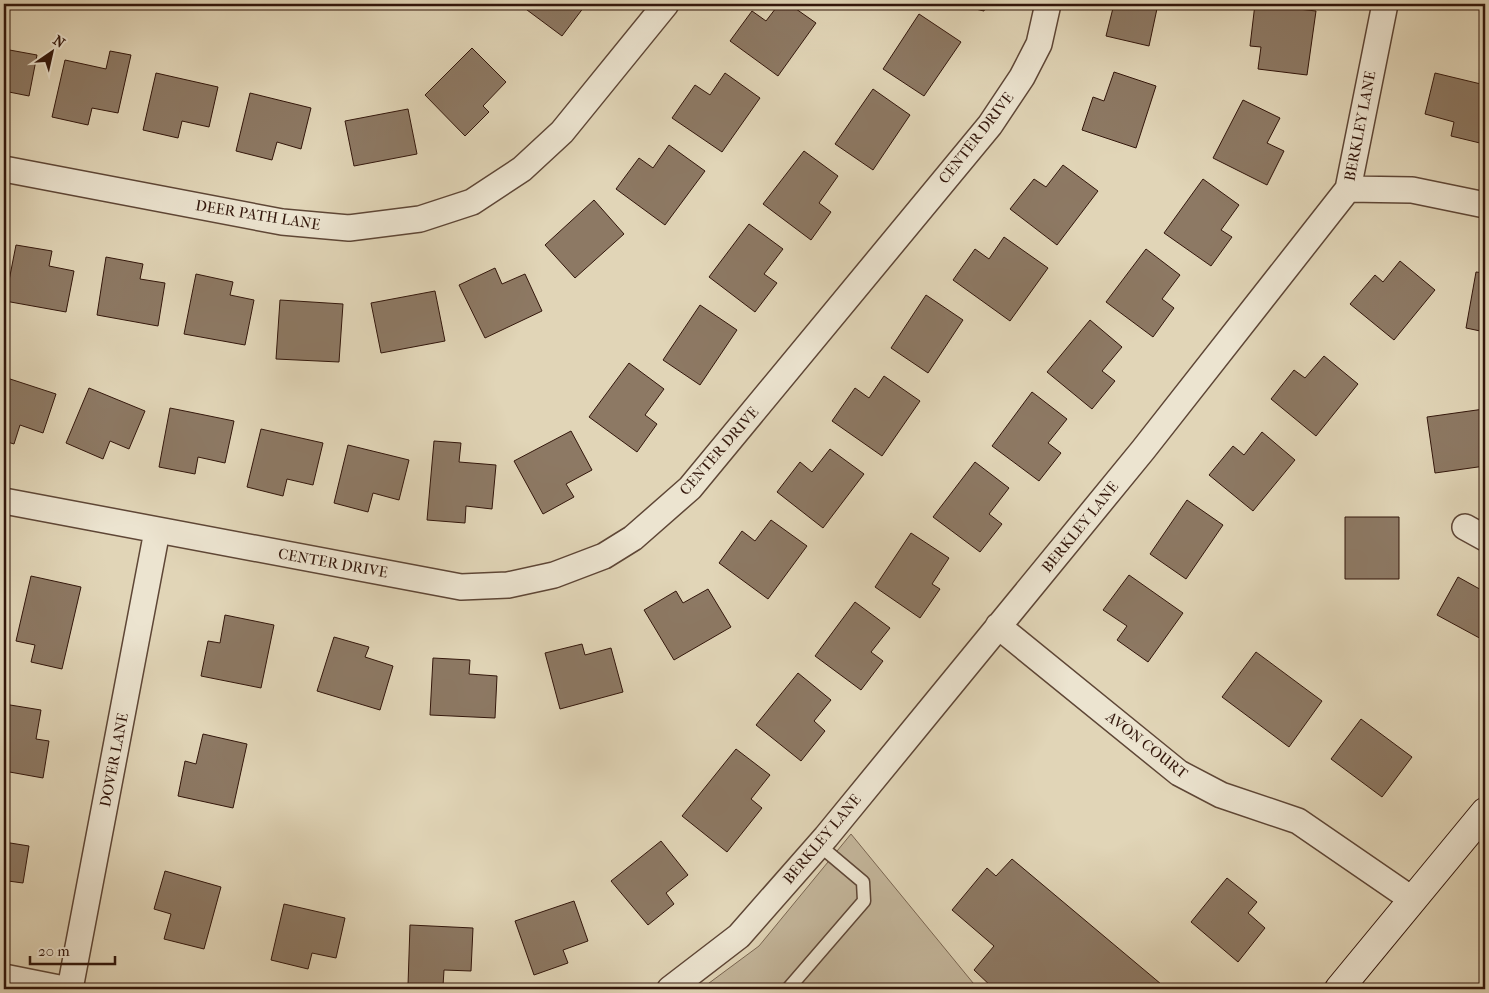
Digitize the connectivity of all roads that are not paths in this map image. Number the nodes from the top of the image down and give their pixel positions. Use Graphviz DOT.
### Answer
graph roads {
  1 [pos="666,4"];
  2 [pos="1048,4"];
  3 [pos="1385,4"];
  4 [pos="4,169"];
  5 [pos="1348,188"];
  6 [pos="1485,205"];
  7 [pos="4,501"];
  8 [pos="157,531"];
  9 [pos="998,626"];
  10 [pos="1485,812"];
  11 [pos="819,845"];
  12 [pos="1413,900"];
  13 [pos="4,977"];
  14 [pos="64,989"];
  15 [pos="70,989"];
  16 [pos="670,989"];
  17 [pos="788,989"];
  18 [pos="1339,989"];
  1 -- 4 [label="street, DEER PATH LANE"];
  2 -- 8 [label="street, CENTER DRIVE"];
  3 -- 5 [label="street, BERKLEY LANE"];
  5 -- 6 [label="street"];
  5 -- 9 [label="street, BERKLEY LANE"];
  7 -- 8 [label="street, CENTER DRIVE"];
  8 -- 15 [label="street, DOVER LANE"];
  9 -- 11 [label="street, BERKLEY LANE"];
  9 -- 12 [label="street, AVON COURT"];
  10 -- 12 [label="main road"];
  11 -- 16 [label="street, BERKLEY LANE"];
  11 -- 17 [label="lane"];
  12 -- 18 [label="main road"];
  13 -- 14 [label="street"];
}
